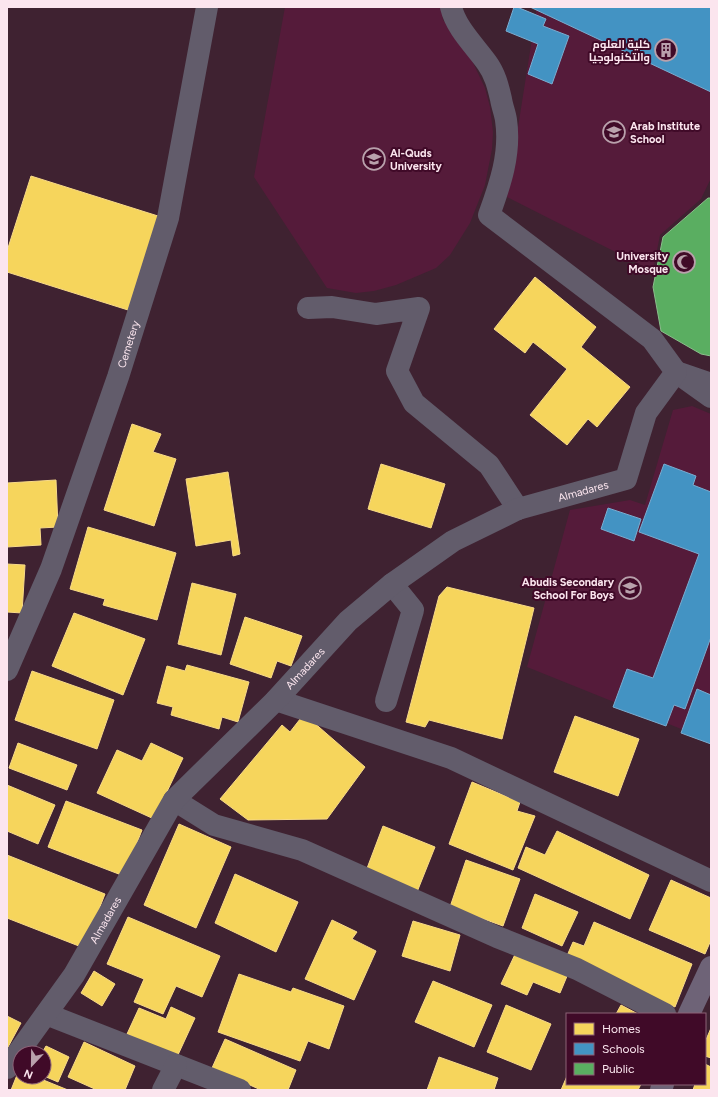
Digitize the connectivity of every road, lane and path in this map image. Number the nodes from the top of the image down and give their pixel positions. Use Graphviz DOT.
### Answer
graph roads {
  1 [pos="207,7"];
  2 [pos="451,7"];
  3 [pos="308,308"];
  4 [pos="676,372"];
  5 [pos="711,384"];
  6 [pos="711,397"];
  7 [pos="518,509"];
  8 [pos="392,584"];
  9 [pos="7,670"];
  10 [pos="276,700"];
  11 [pos="386,700"];
  12 [pos="174,800"];
  13 [pos="711,881"];
  14 [pos="711,967"];
  15 [pos="705,998"];
  16 [pos="663,1013"];
  17 [pos="690,1013"];
  18 [pos="46,1014"];
  19 [pos="176,1065"];
  20 [pos="7,1068"];
  21 [pos="163,1090"];
  22 [pos="240,1090"];
  1 -- 9 [label="street, Cemetery"];
  2 -- 4 [label="street"];
  3 -- 7 [label="street"];
  4 -- 5 [label="street"];
  4 -- 6 [label="street"];
  4 -- 7 [label="street, Almadares"];
  7 -- 8 [label="street, Almadares"];
  8 -- 10 [label="street, Almadares"];
  8 -- 11 [label="street"];
  10 -- 12 [label="street, Almadares"];
  10 -- 13 [label="street"];
  12 -- 16 [label="street"];
  12 -- 18 [label="street, Almadares"];
  14 -- 15 [label="main road"];
  15 -- 17 [label="main road"];
  18 -- 19 [label="street"];
  18 -- 20 [label="street, Almadares"];
  19 -- 21 [label="street"];
  19 -- 22 [label="street"];
}
